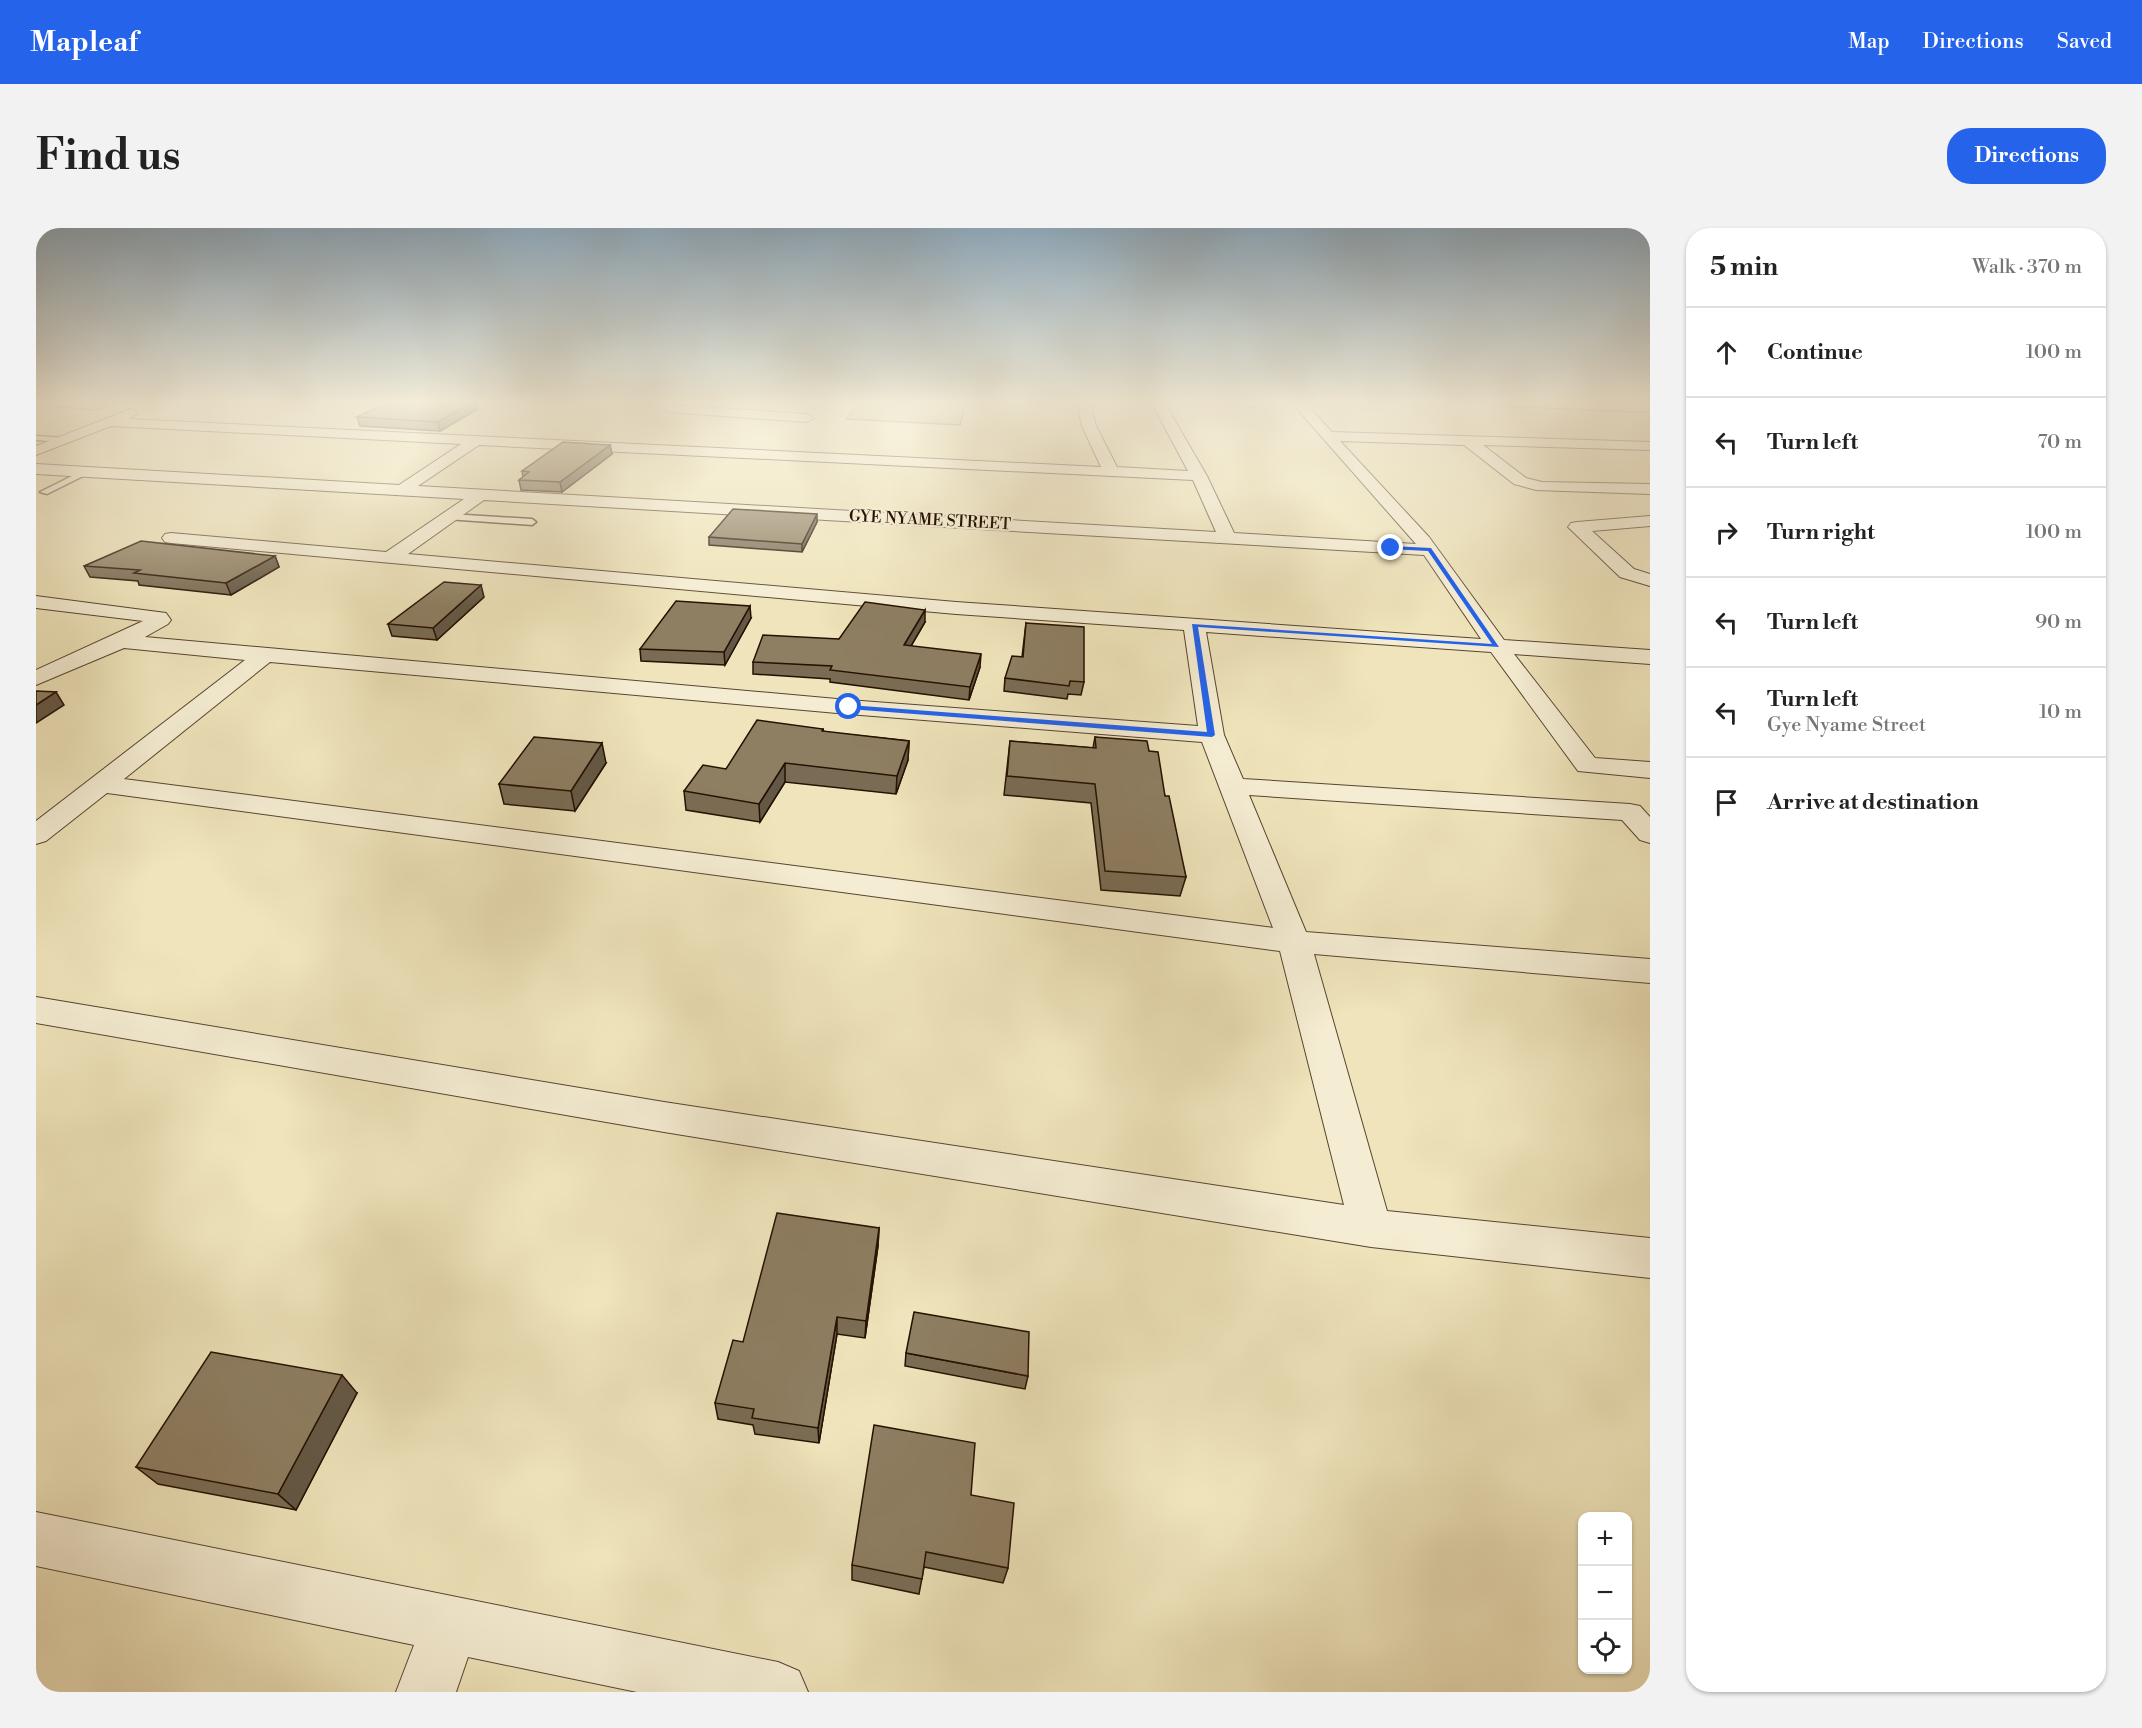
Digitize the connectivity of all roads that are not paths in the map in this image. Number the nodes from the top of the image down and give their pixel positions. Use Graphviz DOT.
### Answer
graph roads {
  1 [pos="58,470"];
  2 [pos="431,470"];
  3 [pos="1097,470"];
  4 [pos="1196,470"];
  5 [pos="1357,470"];
  6 [pos="1506,470"];
  7 [pos="1111,471"];
  8 [pos="87,472"];
  9 [pos="1199,476"];
  10 [pos="1622,489"];
  11 [pos="1650,489"];
  12 [pos="400,491"];
  13 [pos="44,492"];
  14 [pos="479,496"];
  15 [pos="1650,510"];
  16 [pos="450,517"];
  17 [pos="1650,521"];
  18 [pos="532,522"];
  19 [pos="171,538"];
  20 [pos="1227,538"];
  21 [pos="1429,549"];
  22 [pos="389,558"];
  23 [pos="1643,578"];
  24 [pos="42,607"];
  25 [pos="1194,625"];
  26 [pos="121,640"];
  27 [pos="1497,646"];
  28 [pos="266,655"];
  29 [pos="1650,657"];
  30 [pos="36,678"];
  31 [pos="1212,735"];
  32 [pos="1650,770"];
  33 [pos="102,784"];
  34 [pos="1233,786"];
  35 [pos="1650,834"];
  36 [pos="36,835"];
  37 [pos="1294,942"];
  38 [pos="1650,971"];
  39 [pos="36,1010"];
  40 [pos="1371,1228"];
  41 [pos="1650,1258"];
  42 [pos="36,1539"];
  43 [pos="451,1624"];
  44 [pos="426,1692"];
  45 [pos="778,1692"];
  1 -- 8 [label="street, GYE NYAME STREET"];
  2 -- 12 [label="street"];
  3 -- 7 [label="street"];
  4 -- 9 [label="street"];
  5 -- 21 [label="street"];
  6 -- 10 [label="street"];
  7 -- 9 [label="street"];
  8 -- 12 [label="street, GYE NYAME STREET"];
  8 -- 13 [label="lane"];
  9 -- 20 [label="street"];
  10 -- 11 [label="street"];
  10 -- 15 [label="street"];
  12 -- 14 [label="street, GYE NYAME STREET"];
  14 -- 16 [label="street"];
  14 -- 20 [label="street, GYE NYAME STREET"];
  16 -- 18 [label="lane"];
  16 -- 22 [label="street"];
  17 -- 23 [label="street"];
  19 -- 22 [label="street"];
  20 -- 21 [label="street, GYE NYAME STREET"];
  21 -- 27 [label="street"];
  22 -- 25 [label="street"];
  24 -- 26 [label="street"];
  25 -- 27 [label="street"];
  25 -- 31 [label="street"];
  26 -- 28 [label="street"];
  26 -- 30 [label="street"];
  27 -- 29 [label="street"];
  27 -- 32 [label="street"];
  28 -- 31 [label="street"];
  28 -- 33 [label="street"];
  31 -- 34 [label="street"];
  33 -- 36 [label="street"];
  33 -- 37 [label="street"];
  34 -- 35 [label="street"];
  34 -- 37 [label="street"];
  37 -- 38 [label="street"];
  37 -- 40 [label="street"];
  39 -- 40 [label="street"];
  40 -- 41 [label="street"];
  42 -- 43 [label="street"];
  43 -- 44 [label="street"];
  43 -- 45 [label="street"];
}
